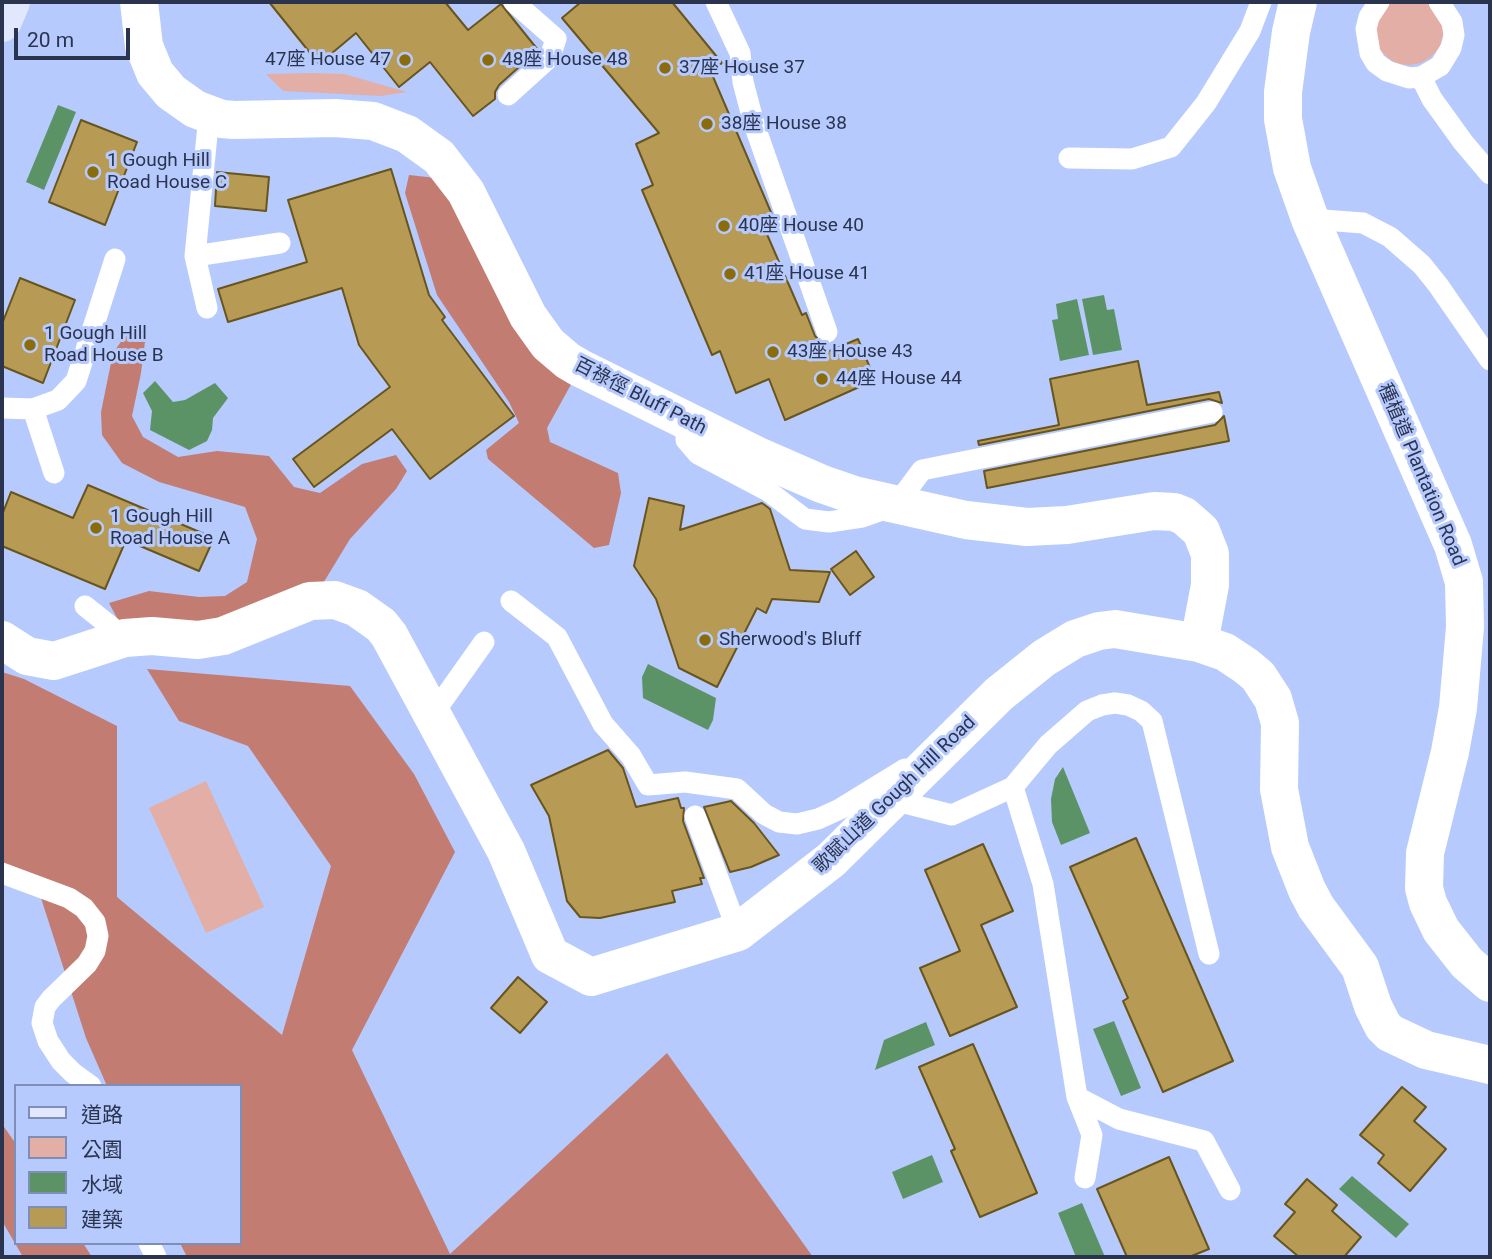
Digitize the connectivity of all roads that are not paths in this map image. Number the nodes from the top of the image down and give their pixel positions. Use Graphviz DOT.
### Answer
graph roads {
  1 [pos="10,2"];
  2 [pos="139,2"];
  3 [pos="514,2"];
  4 [pos="716,2"];
  5 [pos="1261,2"];
  6 [pos="1298,2"];
  7 [pos="1379,2"];
  8 [pos="1439,2"];
  9 [pos="2,23"];
  10 [pos="1421,77"];
  11 [pos="508,95"];
  12 [pos="209,115"];
  13 [pos="1069,158"];
  14 [pos="1490,174"];
  15 [pos="1310,219"];
  16 [pos="280,243"];
  17 [pos="195,256"];
  18 [pos="115,259"];
  19 [pos="207,309"];
  20 [pos="827,332"];
  21 [pos="1490,360"];
  22 [pos="2,408"];
  23 [pos="33,409"];
  24 [pos="1212,412"];
  25 [pos="54,473"];
  26 [pos="897,505"];
  27 [pos="511,601"];
  28 [pos="85,606"];
  29 [pos="125,638"];
  30 [pos="2,640"];
  31 [pos="484,642"];
  32 [pos="1199,643"];
  33 [pos="433,715"];
  34 [pos="941,752"];
  35 [pos="1013,787"];
  36 [pos="893,800"];
  37 [pos="695,817"];
  38 [pos="2,873"];
  39 [pos="738,932"];
  40 [pos="1209,954"];
  41 [pos="1490,983"];
  42 [pos="1490,1065"];
  43 [pos="88,1084"];
  44 [pos="1077,1097"];
  45 [pos="1085,1178"];
  46 [pos="1230,1190"];
  1 -- 9 [label="main road"];
  2 -- 12 [label="street, 百祿徑 Bluff Path"];
  3 -- 11 [label="lane"];
  4 -- 20 [label="lane"];
  5 -- 13 [label="lane"];
  6 -- 15 [label="street, 種植道 Plantation Road"];
  7 -- 10 [label="lane"];
  8 -- 10 [label="lane"];
  10 -- 14 [label="lane"];
  12 -- 17 [label="lane"];
  12 -- 26 [label="street, 百祿徑 Bluff Path"];
  15 -- 21 [label="lane"];
  15 -- 41 [label="street, 種植道 Plantation Road"];
  16 -- 17 [label="lane"];
  17 -- 19 [label="lane"];
  18 -- 23 [label="lane"];
  22 -- 23 [label="lane"];
  23 -- 25 [label="lane"];
  24 -- 26 [label="lane"];
  26 -- 32 [label="street, 百祿徑 Bluff Path"];
  27 -- 34 [label="lane"];
  28 -- 29 [label="lane"];
  29 -- 30 [label="street, 歌賦山道 Gough Hill Road"];
  29 -- 33 [label="street, 歌賦山道 Gough Hill Road"];
  31 -- 33 [label="lane"];
  32 -- 34 [label="street, 歌賦山道 Gough Hill Road"];
  32 -- 42 [label="street, 歌賦山道 Gough Hill Road"];
  33 -- 39 [label="street, 歌賦山道 Gough Hill Road"];
  34 -- 36 [label="street, 歌賦山道 Gough Hill Road"];
  35 -- 36 [label="lane"];
  35 -- 40 [label="lane"];
  35 -- 44 [label="lane"];
  36 -- 39 [label="street, 歌賦山道 Gough Hill Road"];
  37 -- 39 [label="lane"];
  38 -- 43 [label="lane"];
  44 -- 45 [label="lane"];
  44 -- 46 [label="lane"];
}
